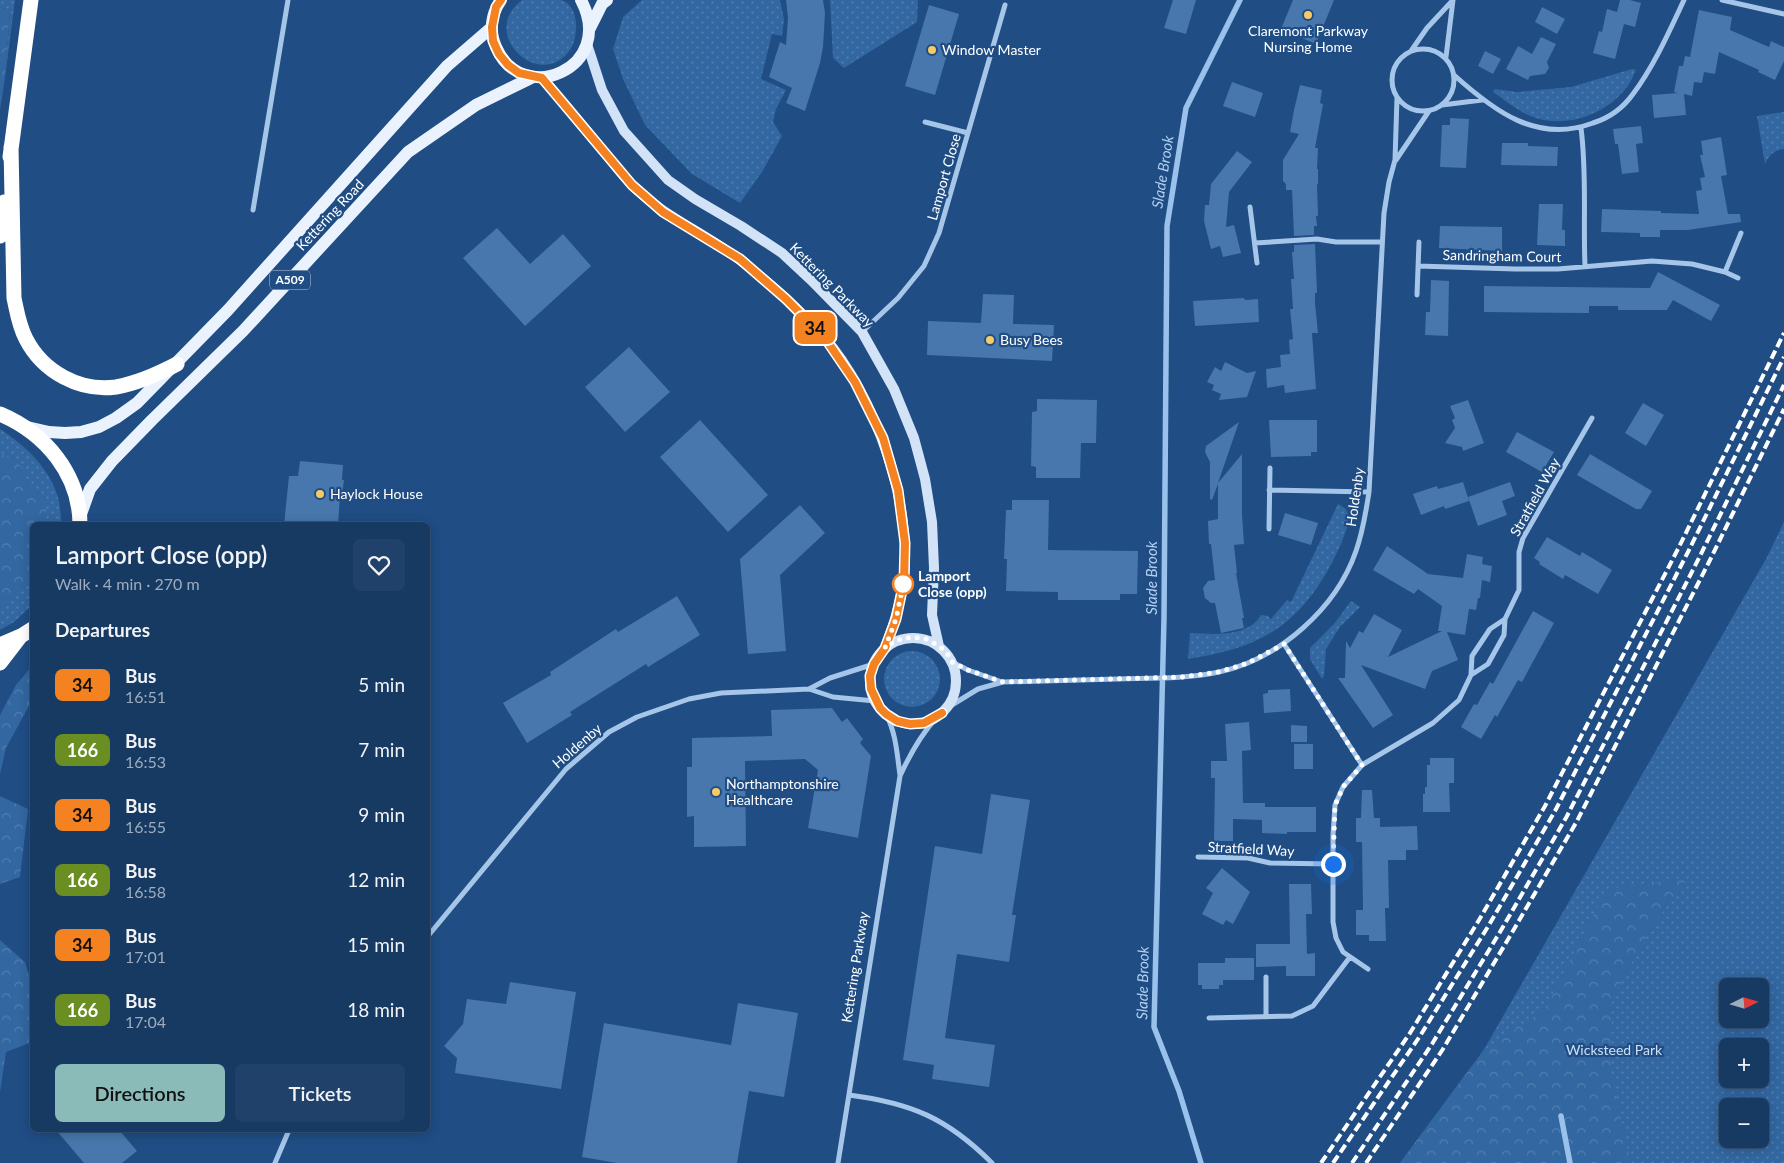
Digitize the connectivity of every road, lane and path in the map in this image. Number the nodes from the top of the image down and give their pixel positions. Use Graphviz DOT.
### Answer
graph roads {
  1 [pos="31,0"];
  2 [pos="288,0"];
  3 [pos="581,0"];
  4 [pos="606,0"];
  5 [pos="1453,0"];
  6 [pos="1684,0"];
  7 [pos="1722,0"];
  8 [pos="498,2"];
  9 [pos="1005,5"];
  10 [pos="1784,14"];
  11 [pos="492,27"];
  12 [pos="590,28"];
  13 [pos="587,44"];
  14 [pos="1411,51"];
  15 [pos="1446,57"];
  16 [pos="1454,75"];
  17 [pos="538,77"];
  18 [pos="1397,98"];
  19 [pos="1482,100"];
  20 [pos="1442,106"];
  21 [pos="1429,111"];
  22 [pos="925,122"];
  23 [pos="1582,128"];
  24 [pos="968,133"];
  25 [pos="11,147"];
  26 [pos="1395,160"];
  27 [pos="1250,207"];
  28 [pos="254,210"];
  29 [pos="1741,233"];
  30 [pos="0,236"];
  31 [pos="1382,242"];
  32 [pos="1419,242"];
  33 [pos="1255,243"];
  34 [pos="1257,263"];
  35 [pos="1418,266"];
  36 [pos="1585,266"];
  37 [pos="1725,272"];
  38 [pos="1738,278"];
  39 [pos="1417,295"];
  40 [pos="862,332"];
  41 [pos="177,364"];
  42 [pos="0,401"];
  43 [pos="6,416"];
  44 [pos="1592,418"];
  45 [pos="26,428"];
  46 [pos="1270,468"];
  47 [pos="1270,490"];
  48 [pos="1369,492"];
  49 [pos="80,521"];
  50 [pos="1269,529"];
  51 [pos="1504,619"];
  52 [pos="28,633"];
  53 [pos="1284,644"];
  54 [pos="0,645"];
  55 [pos="939,646"];
  56 [pos="885,648"];
  57 [pos="952,662"];
  58 [pos="0,663"];
  59 [pos="874,664"];
  60 [pos="1471,675"];
  61 [pos="1003,682"];
  62 [pos="809,688"];
  63 [pos="875,701"];
  64 [pos="947,708"];
  65 [pos="886,714"];
  66 [pos="936,718"];
  67 [pos="1362,765"];
  68 [pos="900,776"];
  69 [pos="1198,857"];
  70 [pos="1333,864"];
  71 [pos="430,934"];
  72 [pos="1350,957"];
  73 [pos="1368,969"];
  74 [pos="1266,977"];
  75 [pos="1266,1016"];
  76 [pos="1208,1018"];
  77 [pos="848,1095"];
  78 [pos="288,1132"];
  79 [pos="275,1163"];
  80 [pos="838,1163"];
  81 [pos="992,1163"];
  1 -- 25 [label="highway"];
  2 -- 28 [label="street"];
  3 -- 12 [label="main road"];
  4 -- 12 [label="main road"];
  5 -- 14 [label="street"];
  5 -- 15 [label="street"];
  6 -- 23 [label="street"];
  7 -- 10 [label="street"];
  8 -- 11 [label="main road"];
  9 -- 24 [label="street, Lamport Close"];
  11 -- 17 [label="main road"];
  11 -- 41 [label="main road, Kettering Road / A509"];
  12 -- 13 [label="main road"];
  13 -- 17 [label="main road, Kettering Road"];
  13 -- 40 [label="street, Kettering Parkway"];
  14 -- 15 [label="street"];
  14 -- 18 [label="street"];
  15 -- 16 [label="street"];
  16 -- 19 [label="street"];
  16 -- 20 [label="street"];
  17 -- 49 [label="main road, Kettering Road / A509"];
  17 -- 56 [label="street"];
  18 -- 21 [label="street"];
  18 -- 26 [label="street, Holdenby"];
  19 -- 20 [label="street"];
  19 -- 23 [label="street"];
  20 -- 21 [label="street"];
  21 -- 26 [label="street, Holdenby"];
  22 -- 24 [label="street"];
  23 -- 36 [label="street"];
  24 -- 40 [label="street, Lamport Close"];
  25 -- 30 [label="highway"];
  25 -- 41 [label="highway"];
  26 -- 31 [label="street, Holdenby"];
  27 -- 33 [label="street"];
  29 -- 37 [label="street"];
  31 -- 33 [label="street"];
  31 -- 48 [label="street, Holdenby"];
  32 -- 35 [label="street"];
  33 -- 34 [label="street"];
  35 -- 36 [label="street, Sandringham Court"];
  35 -- 39 [label="street"];
  36 -- 37 [label="street, Sandringham Court"];
  37 -- 38 [label="street, Sandringham Court"];
  40 -- 55 [label="street, Kettering Parkway"];
  41 -- 45 [label="main road, Kettering Road / A509"];
  42 -- 43 [label="highway"];
  43 -- 45 [label="highway"];
  44 -- 51 [label="street, Stratfield Way"];
  45 -- 49 [label="highway"];
  46 -- 47 [label="street"];
  47 -- 48 [label="street"];
  47 -- 50 [label="street"];
  48 -- 53 [label="street, Holdenby"];
  51 -- 60 [label="street, Stratfield Way"];
  51 -- 60 [label="street, Stratfield Way"];
  52 -- 54 [label="highway"];
  52 -- 58 [label="highway"];
  53 -- 61 [label="street, Holdenby"];
  53 -- 67 [label="street"];
  55 -- 56 [label="street"];
  55 -- 57 [label="street"];
  56 -- 59 [label="street"];
  57 -- 61 [label="street, Holdenby"];
  57 -- 64 [label="street"];
  59 -- 62 [label="street, Holdenby"];
  59 -- 63 [label="street"];
  60 -- 67 [label="street, Stratfield Way"];
  61 -- 64 [label="street, Holdenby"];
  62 -- 63 [label="street, Holdenby"];
  62 -- 71 [label="street, Holdenby"];
  63 -- 65 [label="street"];
  64 -- 66 [label="street"];
  65 -- 66 [label="street"];
  65 -- 68 [label="street, Kettering Parkway"];
  66 -- 68 [label="street, Kettering Parkway"];
  67 -- 70 [label="street, Stratfield Way"];
  68 -- 77 [label="street, Kettering Parkway"];
  69 -- 70 [label="street, Stratfield Way"];
  70 -- 72 [label="street, Stratfield Way"];
  72 -- 73 [label="street, Stratfield Way"];
  72 -- 75 [label="street"];
  74 -- 75 [label="street"];
  75 -- 76 [label="street"];
  77 -- 80 [label="street, Kettering Parkway"];
  77 -- 81 [label="street"];
  78 -- 79 [label="street"];
}
